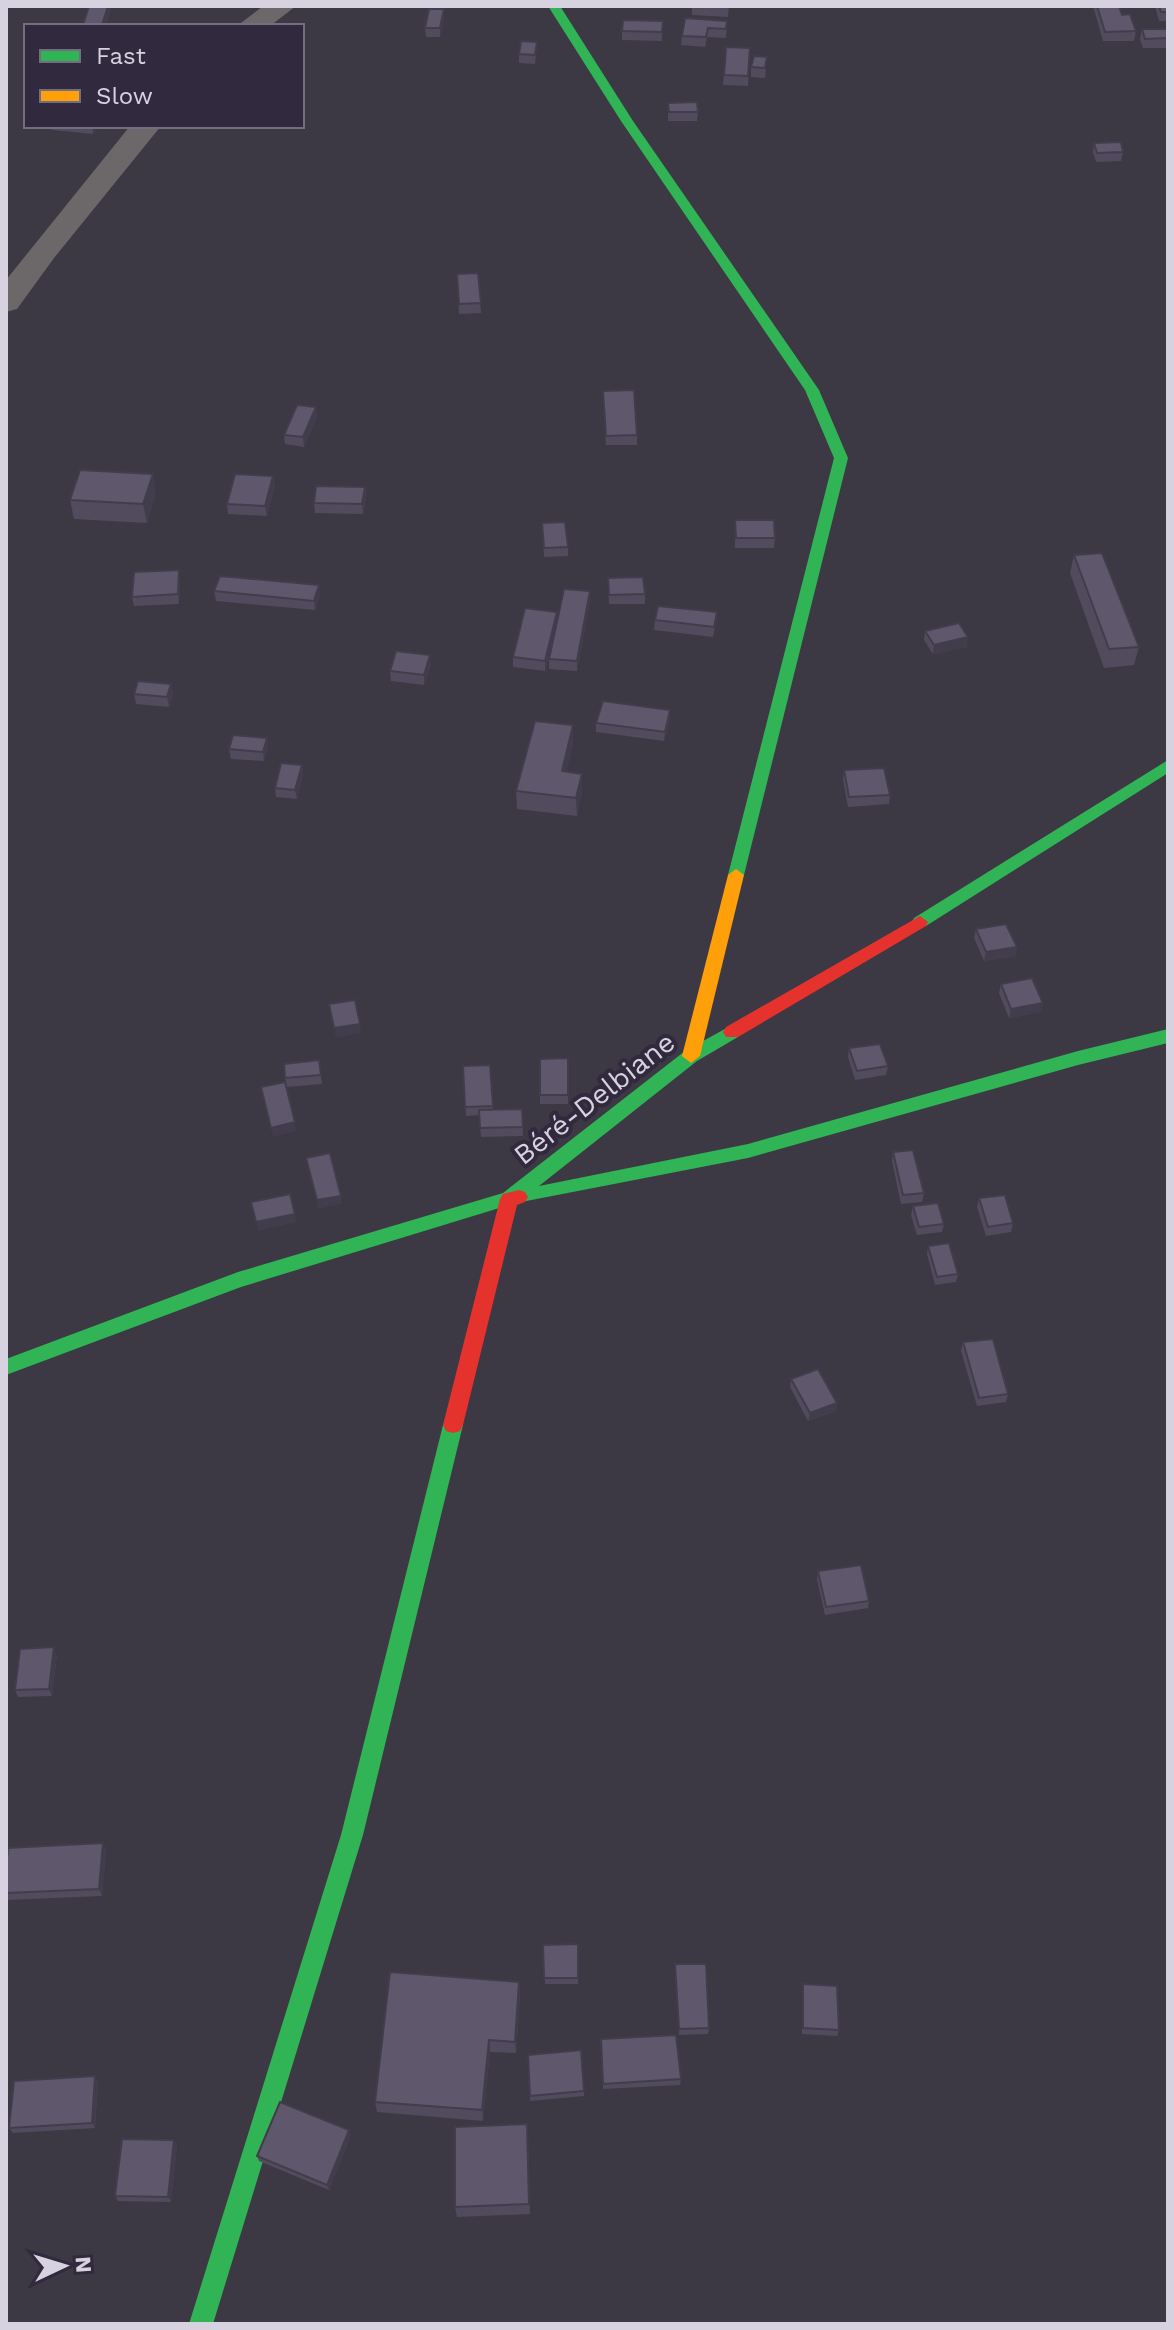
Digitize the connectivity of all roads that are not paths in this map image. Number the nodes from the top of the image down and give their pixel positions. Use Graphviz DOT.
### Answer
graph roads {
  1 [pos="282,6"];
  2 [pos="554,6"];
  3 [pos="254,24"];
  4 [pos="144,128"];
  5 [pos="6,302"];
  6 [pos="1168,766"];
  7 [pos="1168,1036"];
  8 [pos="691,1056"];
  9 [pos="509,1199"];
  10 [pos="6,1367"];
  11 [pos="201,2324"];
  1 -- 3 [label="street"];
  2 -- 8 [label="street"];
  4 -- 5 [label="street"];
  6 -- 8 [label="street, Béré-Delbiane"];
  7 -- 9 [label="street"];
  8 -- 9 [label="street, Béré-Delbiane"];
  9 -- 10 [label="street, Béré-Delbiane"];
  9 -- 11 [label="street"];
}
